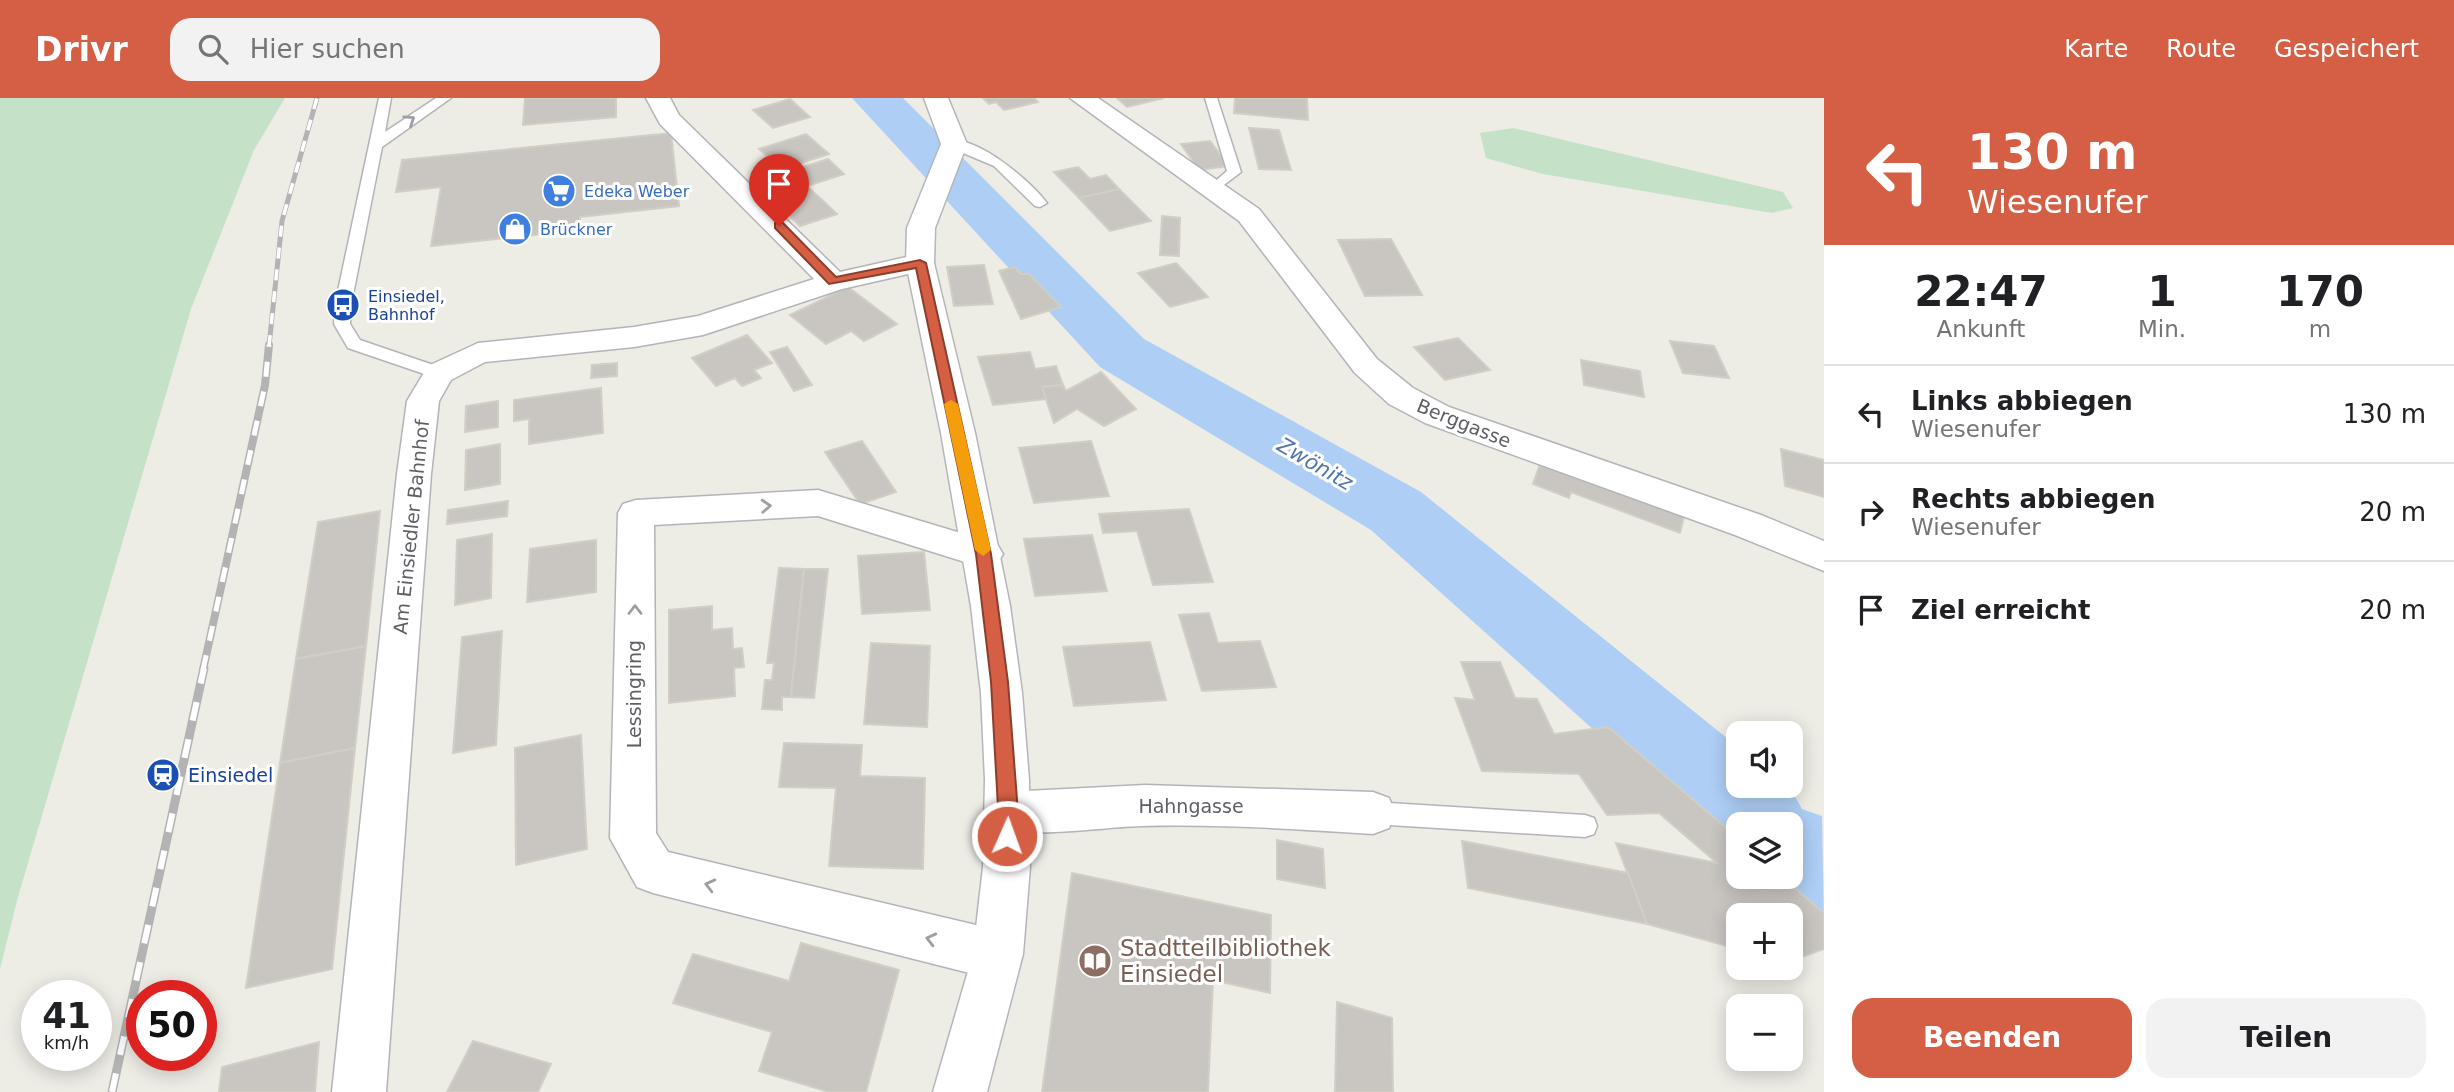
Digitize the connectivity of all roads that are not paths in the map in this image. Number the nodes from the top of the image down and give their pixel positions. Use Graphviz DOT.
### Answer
graph roads {
  1 [pos="385,98"];
  2 [pos="445,98"];
  3 [pos="658,98"];
  4 [pos="936,98"];
  5 [pos="1082,98"];
  6 [pos="1211,98"];
  7 [pos="954,144"];
  8 [pos="376,145"];
  9 [pos="1212,190"];
  10 [pos="1040,203"];
  11 [pos="920,263"];
  12 [pos="834,282"];
  13 [pos="419,367"];
  14 [pos="984,554"];
  15 [pos="1824,557"];
  16 [pos="1009,813"];
  17 [pos="1373,813"];
  18 [pos="1585,826"];
  19 [pos="998,955"];
  20 [pos="359,1092"];
  21 [pos="960,1092"];
  1 -- 8 [label="lane"];
  8 -- 2 [label="lane, one-way"];
  3 -- 12 [label="street"];
  4 -- 7 [label="street"];
  5 -- 9 [label="street, Berggasse"];
  6 -- 9 [label="lane"];
  7 -- 10 [label="lane"];
  7 -- 11 [label="street"];
  8 -- 13 [label="lane"];
  9 -- 15 [label="street, Berggasse"];
  11 -- 12 [label="street"];
  11 -- 14 [label="street"];
  12 -- 13 [label="street"];
  13 -- 20 [label="street, Am Einsiedler Bahnhof"];
  14 -- 16 [label="street"];
  19 -- 14 [label="street, Lessingring, one-way"];
  16 -- 17 [label="street, Hahngasse"];
  16 -- 19 [label="street"];
  17 -- 18 [label="lane"];
  19 -- 21 [label="street"];
}
